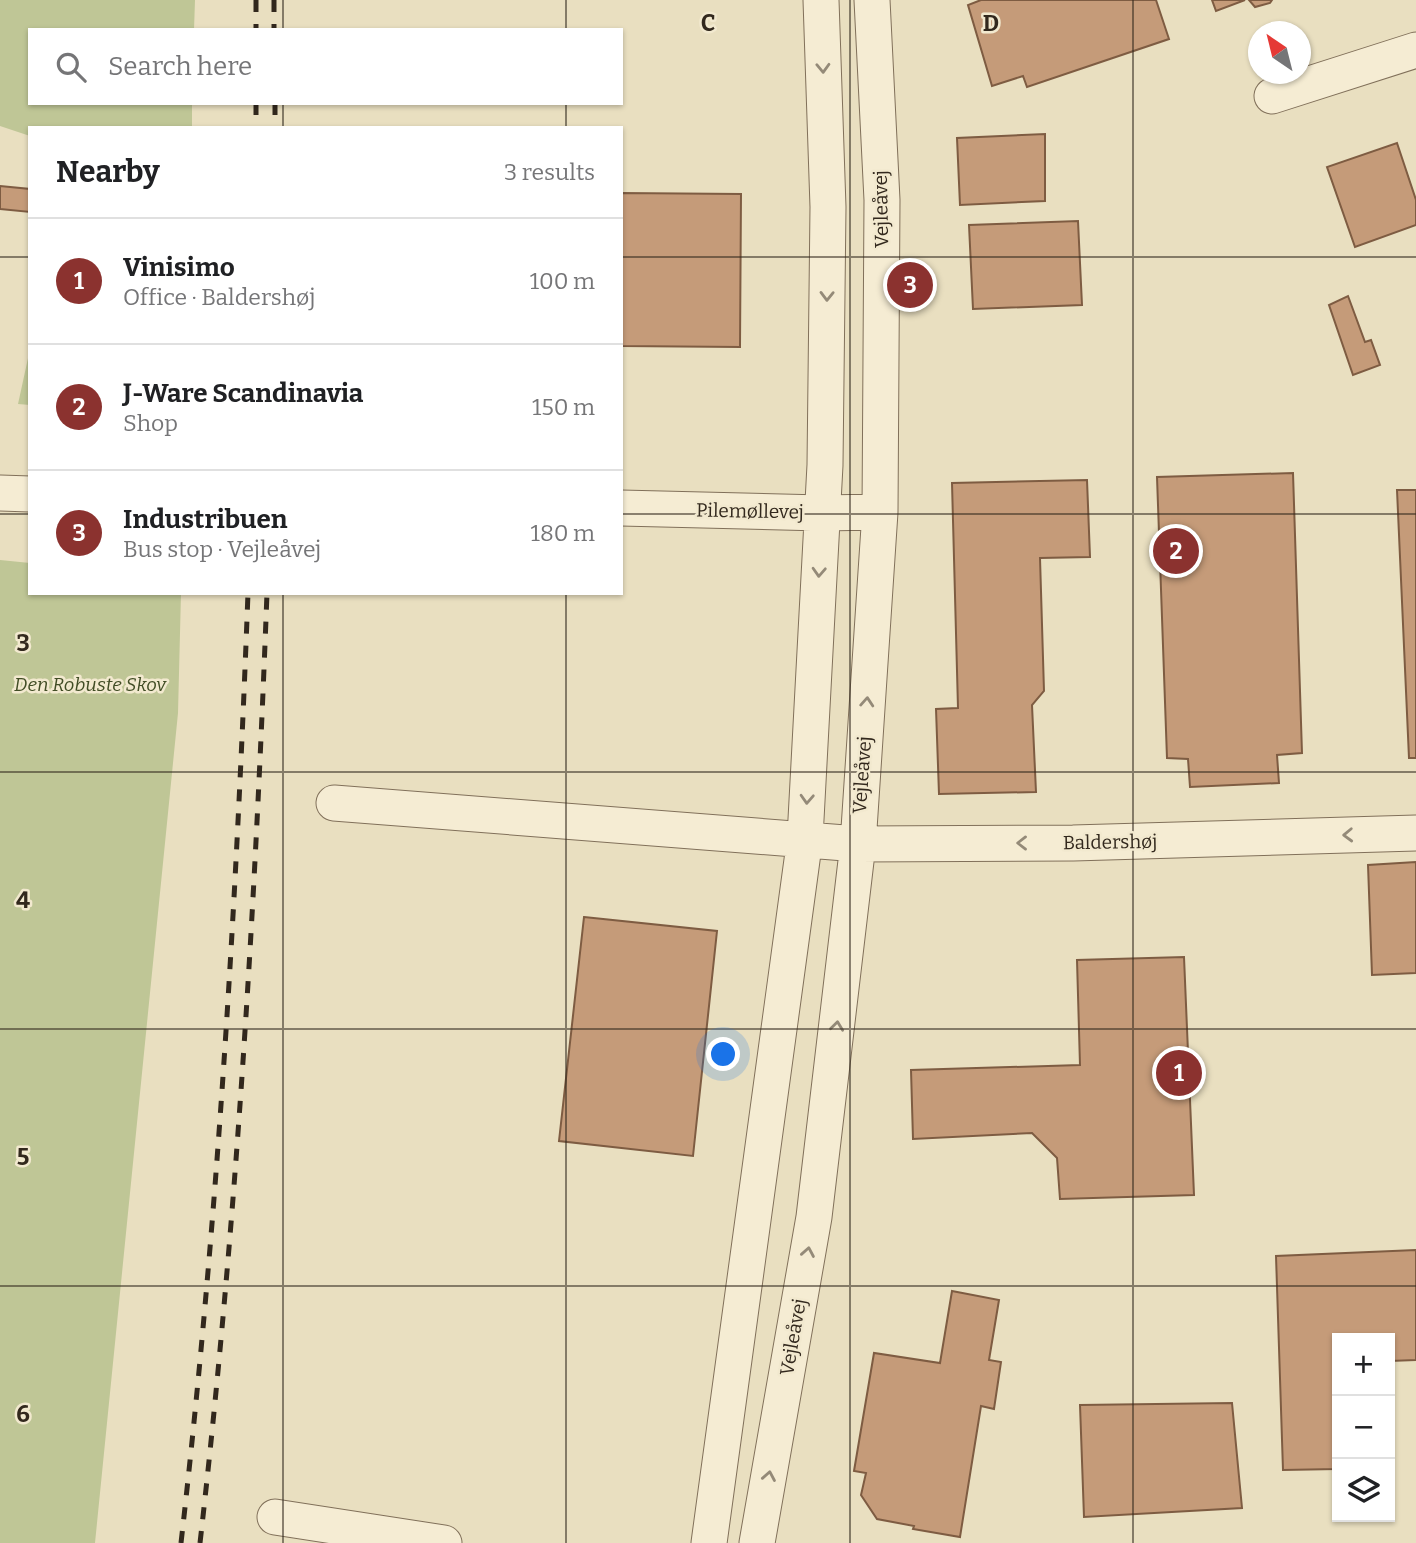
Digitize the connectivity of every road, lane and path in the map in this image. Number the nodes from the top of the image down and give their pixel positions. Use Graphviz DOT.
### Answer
graph roads {
  1 [pos="821,0"];
  2 [pos="872,0"];
  3 [pos="896,0"];
  4 [pos="1416,50"];
  5 [pos="1272,96"];
  6 [pos="882,200"];
  7 [pos="0,493"];
  8 [pos="28,494"];
  9 [pos="623,508"];
  10 [pos="880,512"];
  11 [pos="822,513"];
  12 [pos="334,803"];
  13 [pos="1416,833"];
  14 [pos="805,838"];
  15 [pos="858,844"];
  16 [pos="275,1517"];
  17 [pos="444,1543"];
  18 [pos="709,1543"];
  19 [pos="757,1543"];
  1 -- 11 [label="street, one-way"];
  2 -- 6 [label="street, Vejleåvej"];
  3 -- 6 [label="street"];
  4 -- 5 [label="street"];
  6 -- 10 [label="street, Vejleåvej"];
  7 -- 8 [label="street"];
  9 -- 11 [label="street, Pilemøllevej"];
  10 -- 11 [label="street, Pilemøllevej"];
  15 -- 10 [label="street, Vejleåvej, one-way"];
  11 -- 14 [label="street, one-way"];
  12 -- 14 [label="street, Baldershøj"];
  13 -- 15 [label="street, Baldershøj, one-way"];
  14 -- 15 [label="street, Baldershøj"];
  14 -- 18 [label="street"];
  19 -- 15 [label="street, Vejleåvej, one-way"];
  16 -- 17 [label="street"];
}
